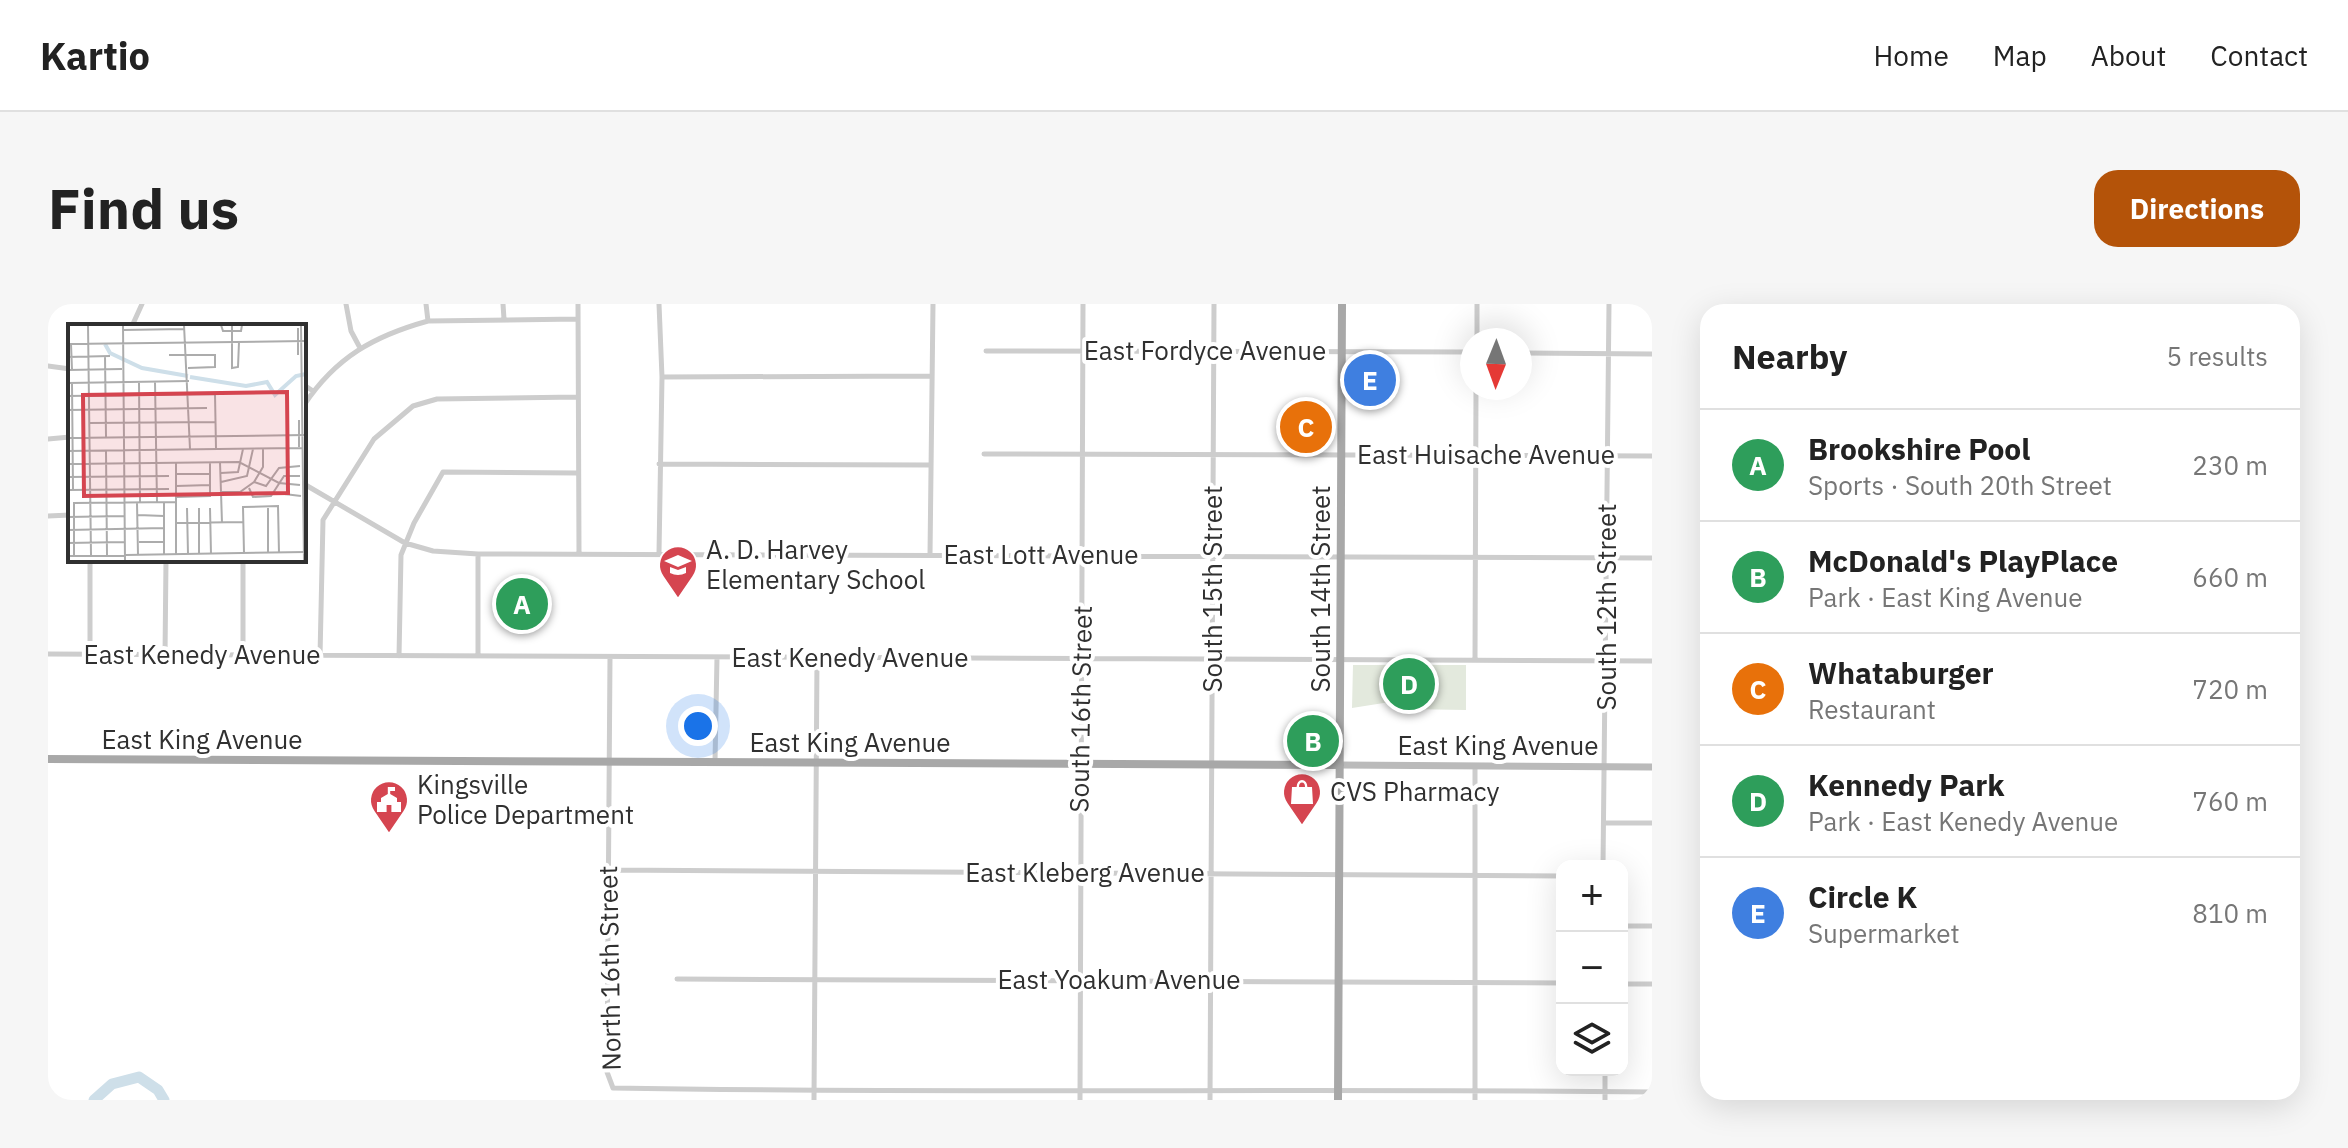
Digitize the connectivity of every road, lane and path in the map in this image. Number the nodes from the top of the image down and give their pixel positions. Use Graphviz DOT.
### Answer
graph roads {
  1 [pos="142,304"];
  2 [pos="346,304"];
  3 [pos="426,304"];
  4 [pos="503,304"];
  5 [pos="578,304"];
  6 [pos="659,304"];
  7 [pos="933,304"];
  8 [pos="1083,304"];
  9 [pos="1214,304"];
  10 [pos="1342,304"];
  11 [pos="1477,304"];
  12 [pos="1609,304"];
  13 [pos="504,319"];
  14 [pos="578,319"];
  15 [pos="428,321"];
  16 [pos="133,324"];
  17 [pos="1477,328"];
  18 [pos="359,346"];
  19 [pos="986,351"];
  20 [pos="1083,351"];
  21 [pos="1214,352"];
  22 [pos="1341,352"];
  23 [pos="1460,352"];
  24 [pos="1532,353"];
  25 [pos="1608,353"];
  26 [pos="1652,354"];
  27 [pos="48,366"];
  28 [pos="68,369"];
  29 [pos="930,376"];
  30 [pos="662,377"];
  31 [pos="306,386"];
  32 [pos="313,391"];
  33 [pos="577,397"];
  34 [pos="1476,400"];
  35 [pos="306,402"];
  36 [pos="68,437"];
  37 [pos="48,439"];
  38 [pos="1083,452"];
  39 [pos="1213,453"];
  40 [pos="984,454"];
  41 [pos="1341,454"];
  42 [pos="1476,455"];
  43 [pos="1608,456"];
  44 [pos="1652,456"];
  45 [pos="659,464"];
  46 [pos="930,465"];
  47 [pos="577,473"];
  48 [pos="306,485"];
  49 [pos="333,502"];
  50 [pos="68,515"];
  51 [pos="48,516"];
  52 [pos="405,543"];
  53 [pos="579,552"];
  54 [pos="659,553"];
  55 [pos="478,554"];
  56 [pos="930,555"];
  57 [pos="1083,556"];
  58 [pos="1214,556"];
  59 [pos="1341,557"];
  60 [pos="1476,558"];
  61 [pos="1606,558"];
  62 [pos="1652,558"];
  63 [pos="90,562"];
  64 [pos="166,562"];
  65 [pos="243,562"];
  66 [pos="48,654"];
  67 [pos="90,655"];
  68 [pos="165,655"];
  69 [pos="243,655"];
  70 [pos="320,656"];
  71 [pos="399,656"];
  72 [pos="478,656"];
  73 [pos="610,657"];
  74 [pos="717,657"];
  75 [pos="817,658"];
  76 [pos="1081,659"];
  77 [pos="1213,659"];
  78 [pos="1340,660"];
  79 [pos="1475,660"];
  80 [pos="1606,661"];
  81 [pos="1652,661"];
  82 [pos="48,759"];
  83 [pos="607,761"];
  84 [pos="715,762"];
  85 [pos="816,763"];
  86 [pos="1079,764"];
  87 [pos="1340,765"];
  88 [pos="1211,766"];
  89 [pos="1475,766"];
  90 [pos="1605,766"];
  91 [pos="1652,767"];
  92 [pos="1604,823"];
  93 [pos="1652,823"];
  94 [pos="1603,860"];
  95 [pos="608,870"];
  96 [pos="815,871"];
  97 [pos="1211,873"];
  98 [pos="1079,874"];
  99 [pos="1340,874"];
  100 [pos="1475,875"];
  101 [pos="1556,876"];
  102 [pos="1628,926"];
  103 [pos="1652,926"];
  104 [pos="677,979"];
  105 [pos="815,980"];
  106 [pos="1080,980"];
  107 [pos="1209,980"];
  108 [pos="1339,982"];
  109 [pos="1474,982"];
  110 [pos="1556,983"];
  111 [pos="1628,984"];
  112 [pos="1652,984"];
  113 [pos="1605,1076"];
  114 [pos="1475,1089"];
  115 [pos="814,1091"];
  116 [pos="1080,1091"];
  117 [pos="1605,1092"];
  118 [pos="1652,1092"];
  119 [pos="1338,1095"];
  120 [pos="1210,1096"];
  121 [pos="814,1100"];
  122 [pos="1080,1100"];
  123 [pos="1475,1100"];
  124 [pos="1605,1100"];
  1 -- 16 [label="street"];
  2 -- 18 [label="street"];
  3 -- 15 [label="street"];
  4 -- 13 [label="street"];
  5 -- 14 [label="street"];
  6 -- 30 [label="street"];
  7 -- 29 [label="street"];
  8 -- 20 [label="street, South 16th Street"];
  9 -- 21 [label="street, South 15th Street"];
  10 -- 22 [label="main road, South 14th Street"];
  11 -- 17 [label="street"];
  12 -- 25 [label="street, South 12th Street"];
  13 -- 14 [label="street"];
  13 -- 15 [label="street"];
  14 -- 33 [label="street"];
  15 -- 18 [label="street"];
  18 -- 32 [label="street"];
  19 -- 20 [label="street, East Fordyce Avenue"];
  20 -- 21 [label="street, East Fordyce Avenue"];
  20 -- 38 [label="street, South 16th Street"];
  21 -- 22 [label="street, East Fordyce Avenue"];
  21 -- 39 [label="street, South 15th Street"];
  22 -- 23 [label="street, East Fordyce Avenue"];
  22 -- 41 [label="main road, South 14th Street"];
  24 -- 25 [label="street"];
  25 -- 26 [label="street"];
  25 -- 43 [label="street, South 12th Street"];
  27 -- 28 [label="street"];
  29 -- 30 [label="street"];
  29 -- 46 [label="street"];
  30 -- 45 [label="street"];
  31 -- 32 [label="street"];
  32 -- 35 [label="street"];
  33 -- 47 [label="street"];
  33 -- 49 [label="street"];
  34 -- 42 [label="street"];
  36 -- 37 [label="street"];
  38 -- 39 [label="street, East Huisache Avenue"];
  38 -- 40 [label="street, East Huisache Avenue"];
  38 -- 57 [label="street, South 16th Street"];
  39 -- 41 [label="street, East Huisache Avenue"];
  39 -- 58 [label="street, South 15th Street"];
  41 -- 42 [label="street, East Huisache Avenue"];
  41 -- 59 [label="main road, South 14th Street"];
  42 -- 43 [label="street, East Huisache Avenue"];
  42 -- 60 [label="street"];
  43 -- 44 [label="street, East Huisache Avenue"];
  43 -- 61 [label="street, South 12th Street"];
  45 -- 46 [label="street"];
  45 -- 54 [label="street"];
  46 -- 56 [label="street"];
  47 -- 52 [label="street"];
  47 -- 53 [label="street"];
  48 -- 49 [label="street, East Lott Avenue"];
  49 -- 52 [label="street, East Lott Avenue"];
  49 -- 70 [label="street"];
  50 -- 51 [label="street"];
  52 -- 55 [label="street, East Lott Avenue"];
  52 -- 71 [label="street"];
  53 -- 54 [label="street, East Lott Avenue"];
  53 -- 55 [label="street, East Lott Avenue"];
  54 -- 56 [label="street, East Lott Avenue"];
  55 -- 72 [label="street"];
  56 -- 57 [label="street, East Lott Avenue"];
  57 -- 58 [label="street, East Lott Avenue"];
  57 -- 76 [label="street, South 16th Street"];
  58 -- 59 [label="street, East Lott Avenue"];
  58 -- 77 [label="street, South 15th Street"];
  59 -- 60 [label="street, East Lott Avenue"];
  59 -- 78 [label="main road, South 14th Street"];
  60 -- 61 [label="street, East Lott Avenue"];
  60 -- 79 [label="street"];
  61 -- 62 [label="street, East Lott Avenue"];
  61 -- 80 [label="street, South 12th Street"];
  63 -- 67 [label="street"];
  64 -- 68 [label="street"];
  65 -- 69 [label="street"];
  66 -- 67 [label="street, East Kenedy Avenue"];
  67 -- 68 [label="street, East Kenedy Avenue"];
  68 -- 69 [label="street, East Kenedy Avenue"];
  69 -- 70 [label="street, East Kenedy Avenue"];
  70 -- 71 [label="street, East Kenedy Avenue"];
  71 -- 72 [label="street, East Kenedy Avenue"];
  72 -- 73 [label="street, East Kenedy Avenue"];
  73 -- 74 [label="street, East Kenedy Avenue"];
  73 -- 83 [label="street, North 16th Street"];
  74 -- 75 [label="street, East Kenedy Avenue"];
  74 -- 84 [label="street"];
  75 -- 76 [label="street, East Kenedy Avenue"];
  75 -- 85 [label="street"];
  76 -- 77 [label="street, East Kenedy Avenue"];
  76 -- 86 [label="street, South 16th Street"];
  77 -- 78 [label="street, East Kenedy Avenue"];
  77 -- 88 [label="street, South 15th Street"];
  78 -- 79 [label="street, East Kenedy Avenue"];
  78 -- 87 [label="main road, South 14th Street"];
  79 -- 80 [label="street, East Kenedy Avenue"];
  80 -- 81 [label="street, East Kenedy Avenue"];
  80 -- 90 [label="street, South 12th Street"];
  82 -- 83 [label="main road, East King Avenue"];
  83 -- 84 [label="main road, East King Avenue"];
  83 -- 95 [label="street, North 16th Street"];
  84 -- 85 [label="main road, East King Avenue"];
  85 -- 86 [label="main road, East King Avenue"];
  85 -- 96 [label="street"];
  86 -- 88 [label="main road, East King Avenue"];
  86 -- 98 [label="street, South 16th Street"];
  87 -- 88 [label="main road, East King Avenue"];
  87 -- 89 [label="main road, East King Avenue"];
  87 -- 99 [label="main road, South 14th Street"];
  88 -- 97 [label="street, South 15th Street"];
  89 -- 90 [label="main road, East King Avenue"];
  89 -- 100 [label="street"];
  90 -- 91 [label="main road, East King Avenue"];
  90 -- 92 [label="street, South 12th Street"];
  92 -- 93 [label="street"];
  92 -- 94 [label="street, South 12th Street"];
  95 -- 96 [label="street, East Kleberg Avenue"];
  95 -- 115 [label="street, North 16th Street"];
  96 -- 98 [label="street, East Kleberg Avenue"];
  96 -- 105 [label="street"];
  97 -- 98 [label="street, East Kleberg Avenue"];
  97 -- 99 [label="street, East Kleberg Avenue"];
  97 -- 107 [label="street, South 15th Street"];
  98 -- 106 [label="street"];
  99 -- 100 [label="street, East Kleberg Avenue"];
  99 -- 108 [label="main road, South 14th Street"];
  100 -- 101 [label="street, East Kleberg Avenue"];
  100 -- 109 [label="street"];
  102 -- 103 [label="street"];
  104 -- 105 [label="street, East Yoakum Avenue"];
  105 -- 106 [label="street, East Yoakum Avenue"];
  105 -- 115 [label="street"];
  106 -- 107 [label="street, East Yoakum Avenue"];
  106 -- 116 [label="street"];
  107 -- 108 [label="street, East Yoakum Avenue"];
  107 -- 120 [label="street, South 15th Street"];
  108 -- 109 [label="street, East Yoakum Avenue"];
  108 -- 119 [label="main road, South 14th Street"];
  109 -- 110 [label="street, East Yoakum Avenue"];
  109 -- 114 [label="street"];
  111 -- 112 [label="street"];
  113 -- 117 [label="street"];
  114 -- 117 [label="street"];
  114 -- 119 [label="street"];
  114 -- 123 [label="street"];
  115 -- 116 [label="street"];
  115 -- 121 [label="street"];
  116 -- 120 [label="street"];
  116 -- 122 [label="street"];
  117 -- 118 [label="street"];
  117 -- 124 [label="street"];
  119 -- 120 [label="street"];
}
